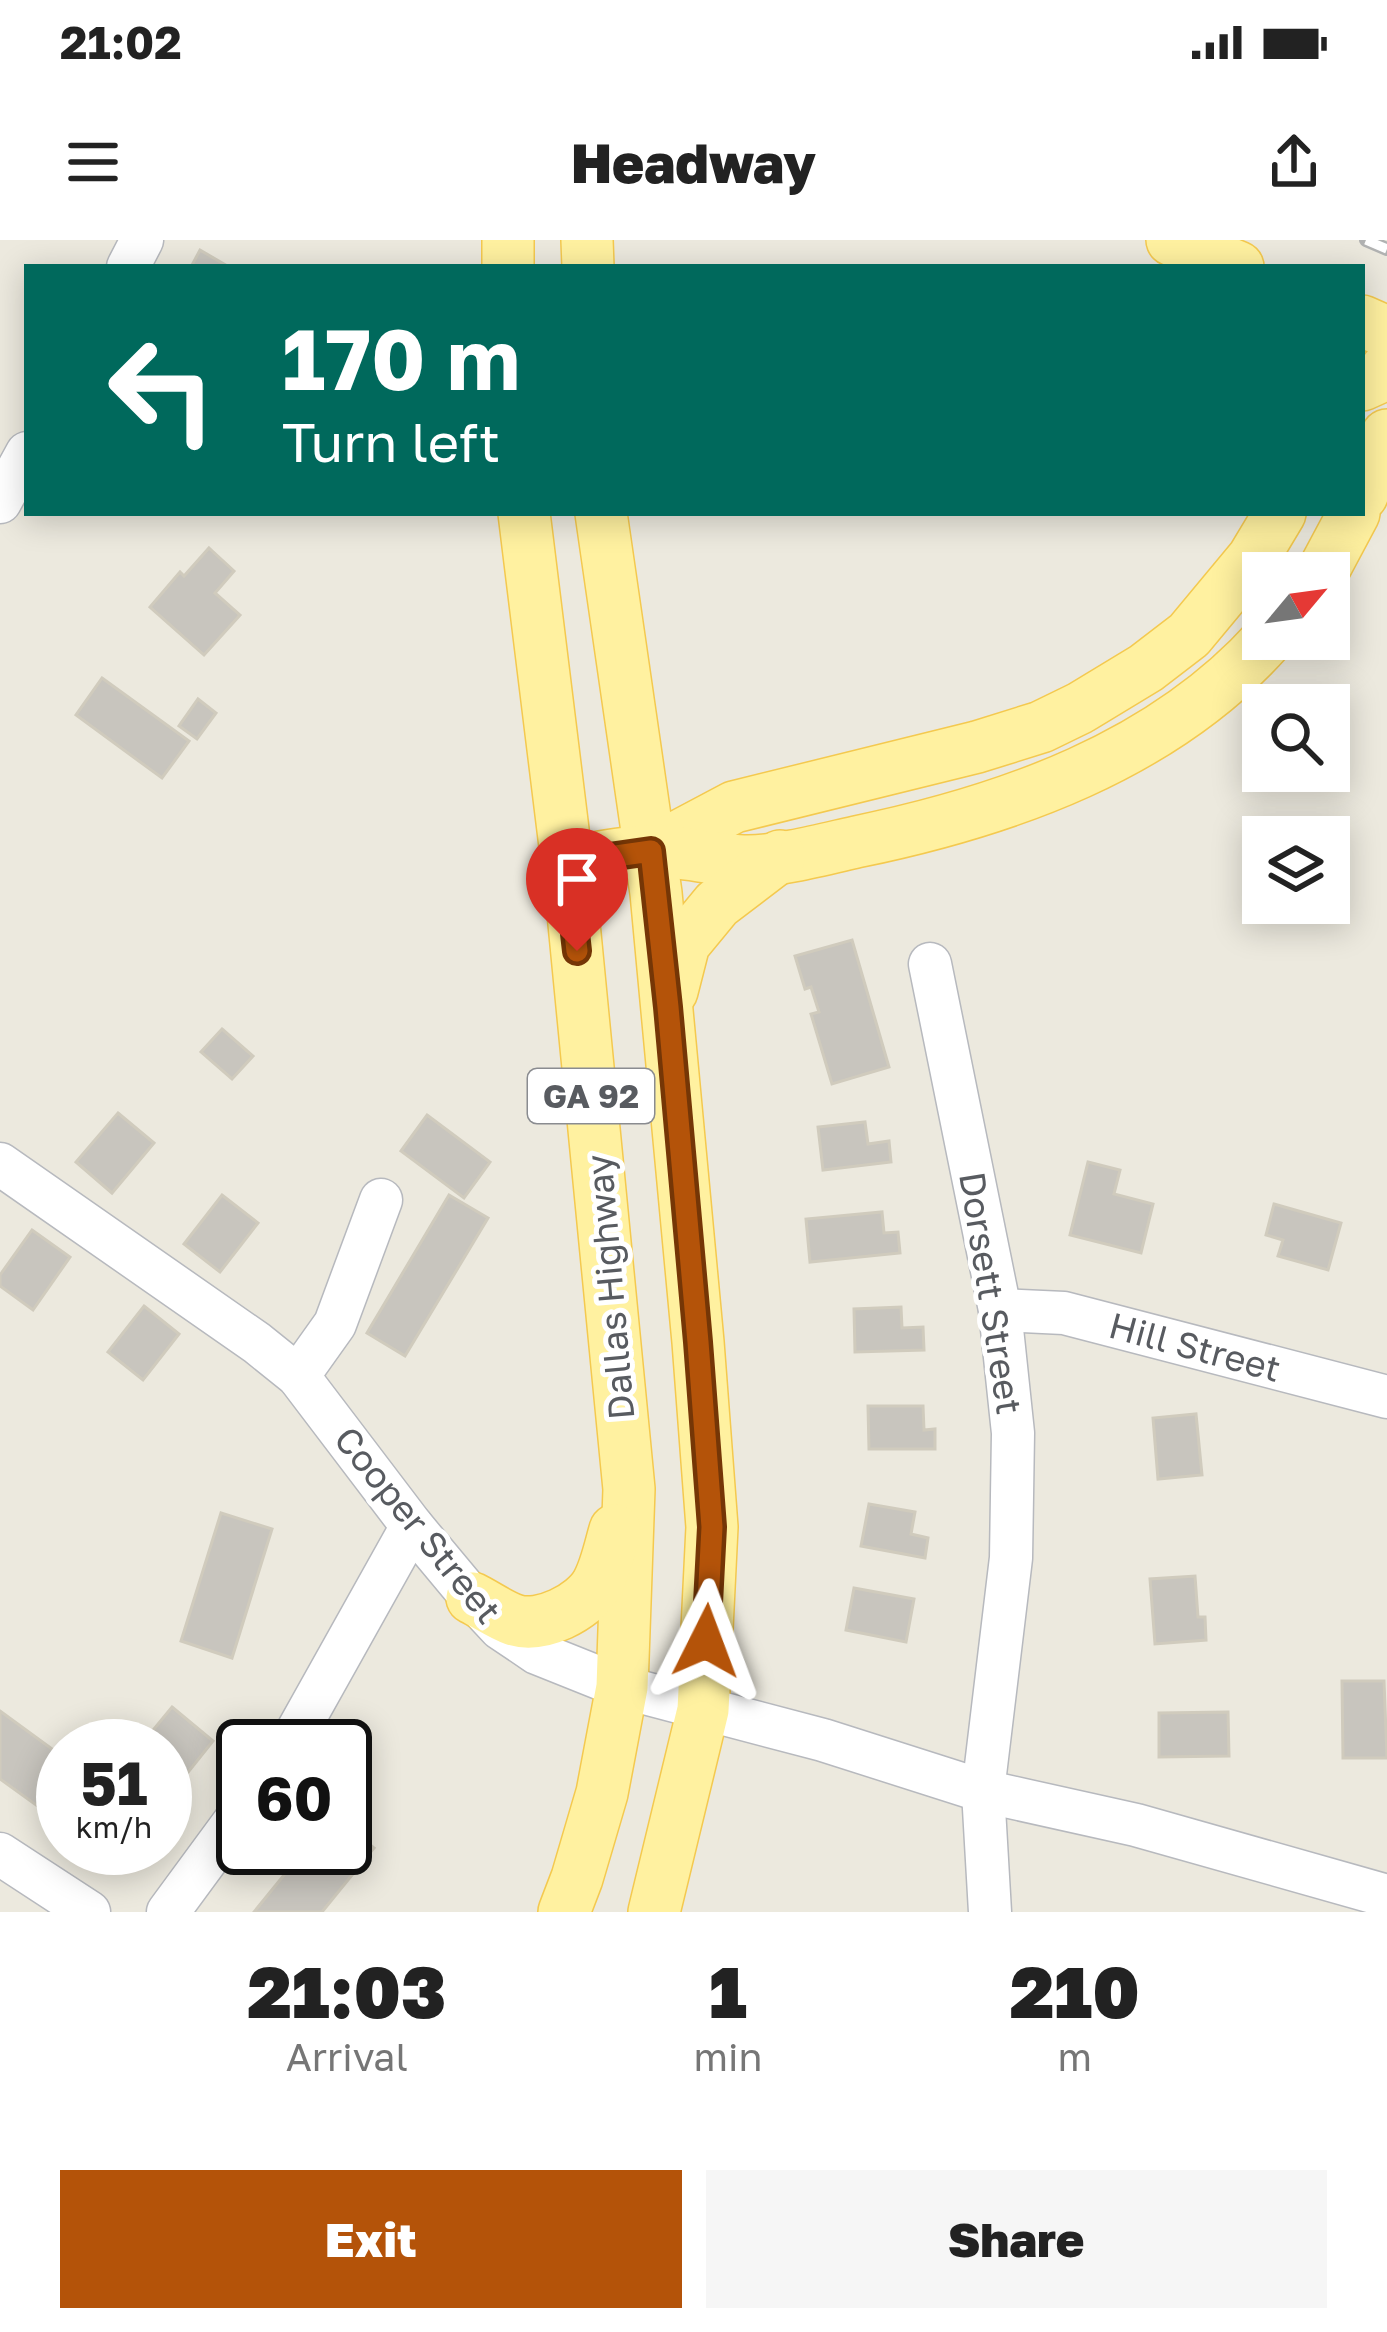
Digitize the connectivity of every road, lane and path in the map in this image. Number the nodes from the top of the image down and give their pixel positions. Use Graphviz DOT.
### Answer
graph roads {
  1 [pos="1172,240"];
  2 [pos="1231,264"];
  3 [pos="1365,329"];
  4 [pos="1381,369"];
  5 [pos="1387,435"];
  6 [pos="24,458"];
  7 [pos="1387,467"];
  8 [pos="1365,489"];
  9 [pos="1365,497"];
  10 [pos="0,502"];
  11 [pos="524,516"];
  12 [pos="601,516"];
  13 [pos="1278,516"];
  14 [pos="1353,516"];
  15 [pos="1333,552"];
  16 [pos="1245,660"];
  17 [pos="651,851"];
  18 [pos="780,856"];
  19 [pos="567,863"];
  20 [pos="930,964"];
  21 [pos="668,1007"];
  22 [pos="0,1163"];
  23 [pos="381,1200"];
  24 [pos="1000,1310"];
  25 [pos="298,1376"];
  26 [pos="1387,1397"];
  27 [pos="629,1490"];
  28 [pos="412,1526"];
  29 [pos="472,1598"];
  30 [pos="622,1687"];
  31 [pos="703,1710"];
  32 [pos="304,1719"];
  33 [pos="983,1791"];
  34 [pos="216,1847"];
  35 [pos="0,1854"];
  36 [pos="1387,1896"];
  37 [pos="89,1912"];
  38 [pos="168,1912"];
  39 [pos="564,1912"];
  40 [pos="654,1912"];
  41 [pos="990,1912"];
  1 -- 2 [label="main road"];
  3 -- 4 [label="main road"];
  5 -- 8 [label="main road"];
  6 -- 10 [label="street"];
  7 -- 9 [label="main road"];
  11 -- 19 [label="main road, Dallas Highway / GA 92"];
  12 -- 17 [label="main road, GA 92"];
  13 -- 17 [label="main road"];
  14 -- 15 [label="main road"];
  16 -- 18 [label="main road"];
  17 -- 18 [label="main road"];
  17 -- 19 [label="main road"];
  17 -- 21 [label="main road, GA 92"];
  18 -- 21 [label="main road"];
  19 -- 27 [label="main road, Dallas Highway / GA 92"];
  20 -- 24 [label="street, Dorsett Street"];
  21 -- 31 [label="main road, GA 92"];
  22 -- 25 [label="street, Cooper Street"];
  23 -- 25 [label="street"];
  24 -- 26 [label="street, Hill Street"];
  24 -- 33 [label="street, Dorsett Street"];
  25 -- 28 [label="street, Cooper Street"];
  27 -- 29 [label="main road"];
  27 -- 30 [label="main road, Dallas Highway / GA 92"];
  28 -- 29 [label="street, Cooper Street"];
  28 -- 32 [label="street"];
  29 -- 30 [label="street, Cooper Street"];
  30 -- 31 [label="street, Cooper Street"];
  30 -- 39 [label="main road, Dallas Highway / GA 92"];
  31 -- 33 [label="street, Cooper Street"];
  31 -- 40 [label="main road, GA 92"];
  33 -- 36 [label="street, Cooper Street"];
  33 -- 41 [label="street, Dorsett Street"];
  34 -- 38 [label="street"];
  35 -- 37 [label="street"];
}
